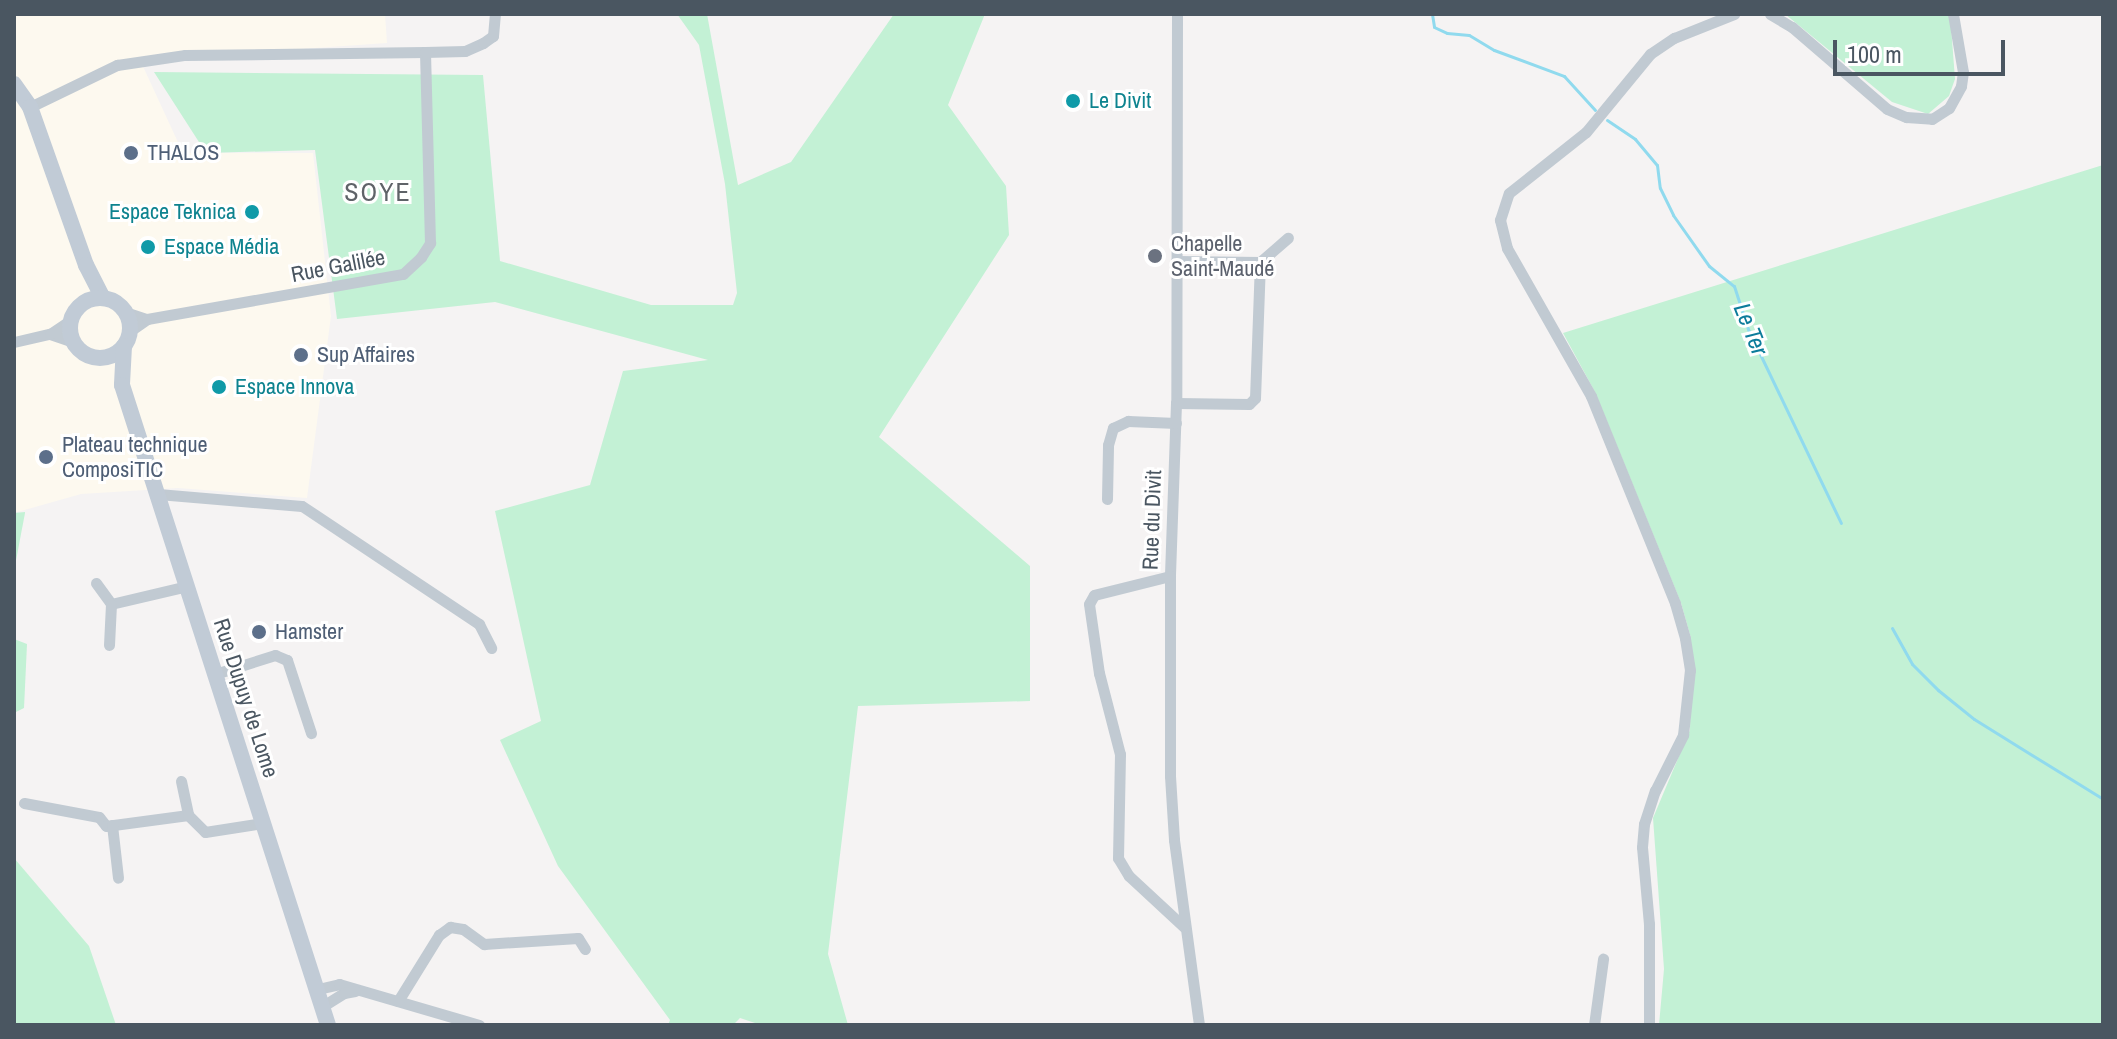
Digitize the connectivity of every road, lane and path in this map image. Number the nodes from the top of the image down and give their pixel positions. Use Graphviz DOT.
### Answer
graph roads {
  1 [pos="495,14"];
  2 [pos="1177,14"];
  3 [pos="1734,14"];
  4 [pos="1770,14"];
  5 [pos="1953,14"];
  6 [pos="425,52"];
  7 [pos="14,84"];
  8 [pos="30,107"];
  9 [pos="1288,238"];
  10 [pos="1176,261"];
  11 [pos="1260,262"];
  12 [pos="86,265"];
  13 [pos="103,298"];
  14 [pos="83,302"];
  15 [pos="125,312"];
  16 [pos="147,319"];
  17 [pos="71,320"];
  18 [pos="50,334"];
  19 [pos="127,339"];
  20 [pos="14,342"];
  21 [pos="73,342"];
  22 [pos="100,358"];
  23 [pos="122,385"];
  24 [pos="1176,403"];
  25 [pos="1176,423"];
  26 [pos="158,494"];
  27 [pos="1107,499"];
  28 [pos="1170,576"];
  29 [pos="96,583"];
  30 [pos="187,586"];
  31 [pos="111,604"];
  32 [pos="109,645"];
  33 [pos="491,648"];
  34 [pos="215,674"];
  35 [pos="311,733"];
  36 [pos="181,781"];
  37 [pos="24,803"];
  38 [pos="188,815"];
  39 [pos="263,823"];
  40 [pos="112,825"];
  41 [pos="118,878"];
  42 [pos="1184,927"];
  43 [pos="585,949"];
  44 [pos="1603,959"];
  45 [pos="318,989"];
  46 [pos="359,990"];
  47 [pos="398,1001"];
  48 [pos="323,1006"];
  49 [pos="328,1025"];
  50 [pos="479,1025"];
  51 [pos="1199,1025"];
  52 [pos="1594,1025"];
  53 [pos="1649,1025"];
  1 -- 6 [label="street"];
  2 -- 10 [label="street, Rue du Divit"];
  3 -- 53 [label="street"];
  4 -- 5 [label="street"];
  6 -- 8 [label="street"];
  6 -- 16 [label="street, Rue Galilée"];
  7 -- 8 [label="street"];
  8 -- 12 [label="street"];
  9 -- 11 [label="street"];
  10 -- 11 [label="street"];
  10 -- 24 [label="street, Rue du Divit"];
  11 -- 24 [label="street"];
  12 -- 13 [label="street"];
  12 -- 14 [label="street"];
  13 -- 14 [label="street"];
  13 -- 15 [label="street"];
  14 -- 17 [label="street"];
  15 -- 16 [label="street, Rue Galilée"];
  15 -- 19 [label="street"];
  16 -- 19 [label="street, Rue Galilée"];
  17 -- 18 [label="street"];
  17 -- 21 [label="street"];
  18 -- 20 [label="street"];
  18 -- 21 [label="street"];
  19 -- 22 [label="street"];
  19 -- 23 [label="street, Rue Dupuy de Lome"];
  21 -- 22 [label="street"];
  22 -- 23 [label="street, Rue Dupuy de Lome"];
  23 -- 26 [label="street, Rue Dupuy de Lome"];
  24 -- 25 [label="street, Rue du Divit"];
  25 -- 27 [label="street"];
  25 -- 28 [label="street, Rue du Divit"];
  26 -- 30 [label="street, Rue Dupuy de Lome"];
  26 -- 33 [label="street"];
  28 -- 42 [label="street, Rue du Divit"];
  28 -- 42 [label="street"];
  29 -- 31 [label="street"];
  30 -- 31 [label="street"];
  30 -- 34 [label="street, Rue Dupuy de Lome"];
  31 -- 32 [label="street"];
  34 -- 35 [label="street"];
  34 -- 39 [label="street, Rue Dupuy de Lome"];
  36 -- 38 [label="street"];
  37 -- 40 [label="street"];
  38 -- 39 [label="street"];
  38 -- 40 [label="street"];
  39 -- 45 [label="street, Rue Dupuy de Lome"];
  40 -- 41 [label="street"];
  42 -- 51 [label="street, Rue du Divit"];
  43 -- 47 [label="street"];
  44 -- 52 [label="street"];
  45 -- 46 [label="street"];
  45 -- 48 [label="street, Rue Dupuy de Lome"];
  46 -- 47 [label="street"];
  46 -- 48 [label="street"];
  47 -- 50 [label="street"];
  48 -- 49 [label="street, Rue Dupuy de Lome"];
}
